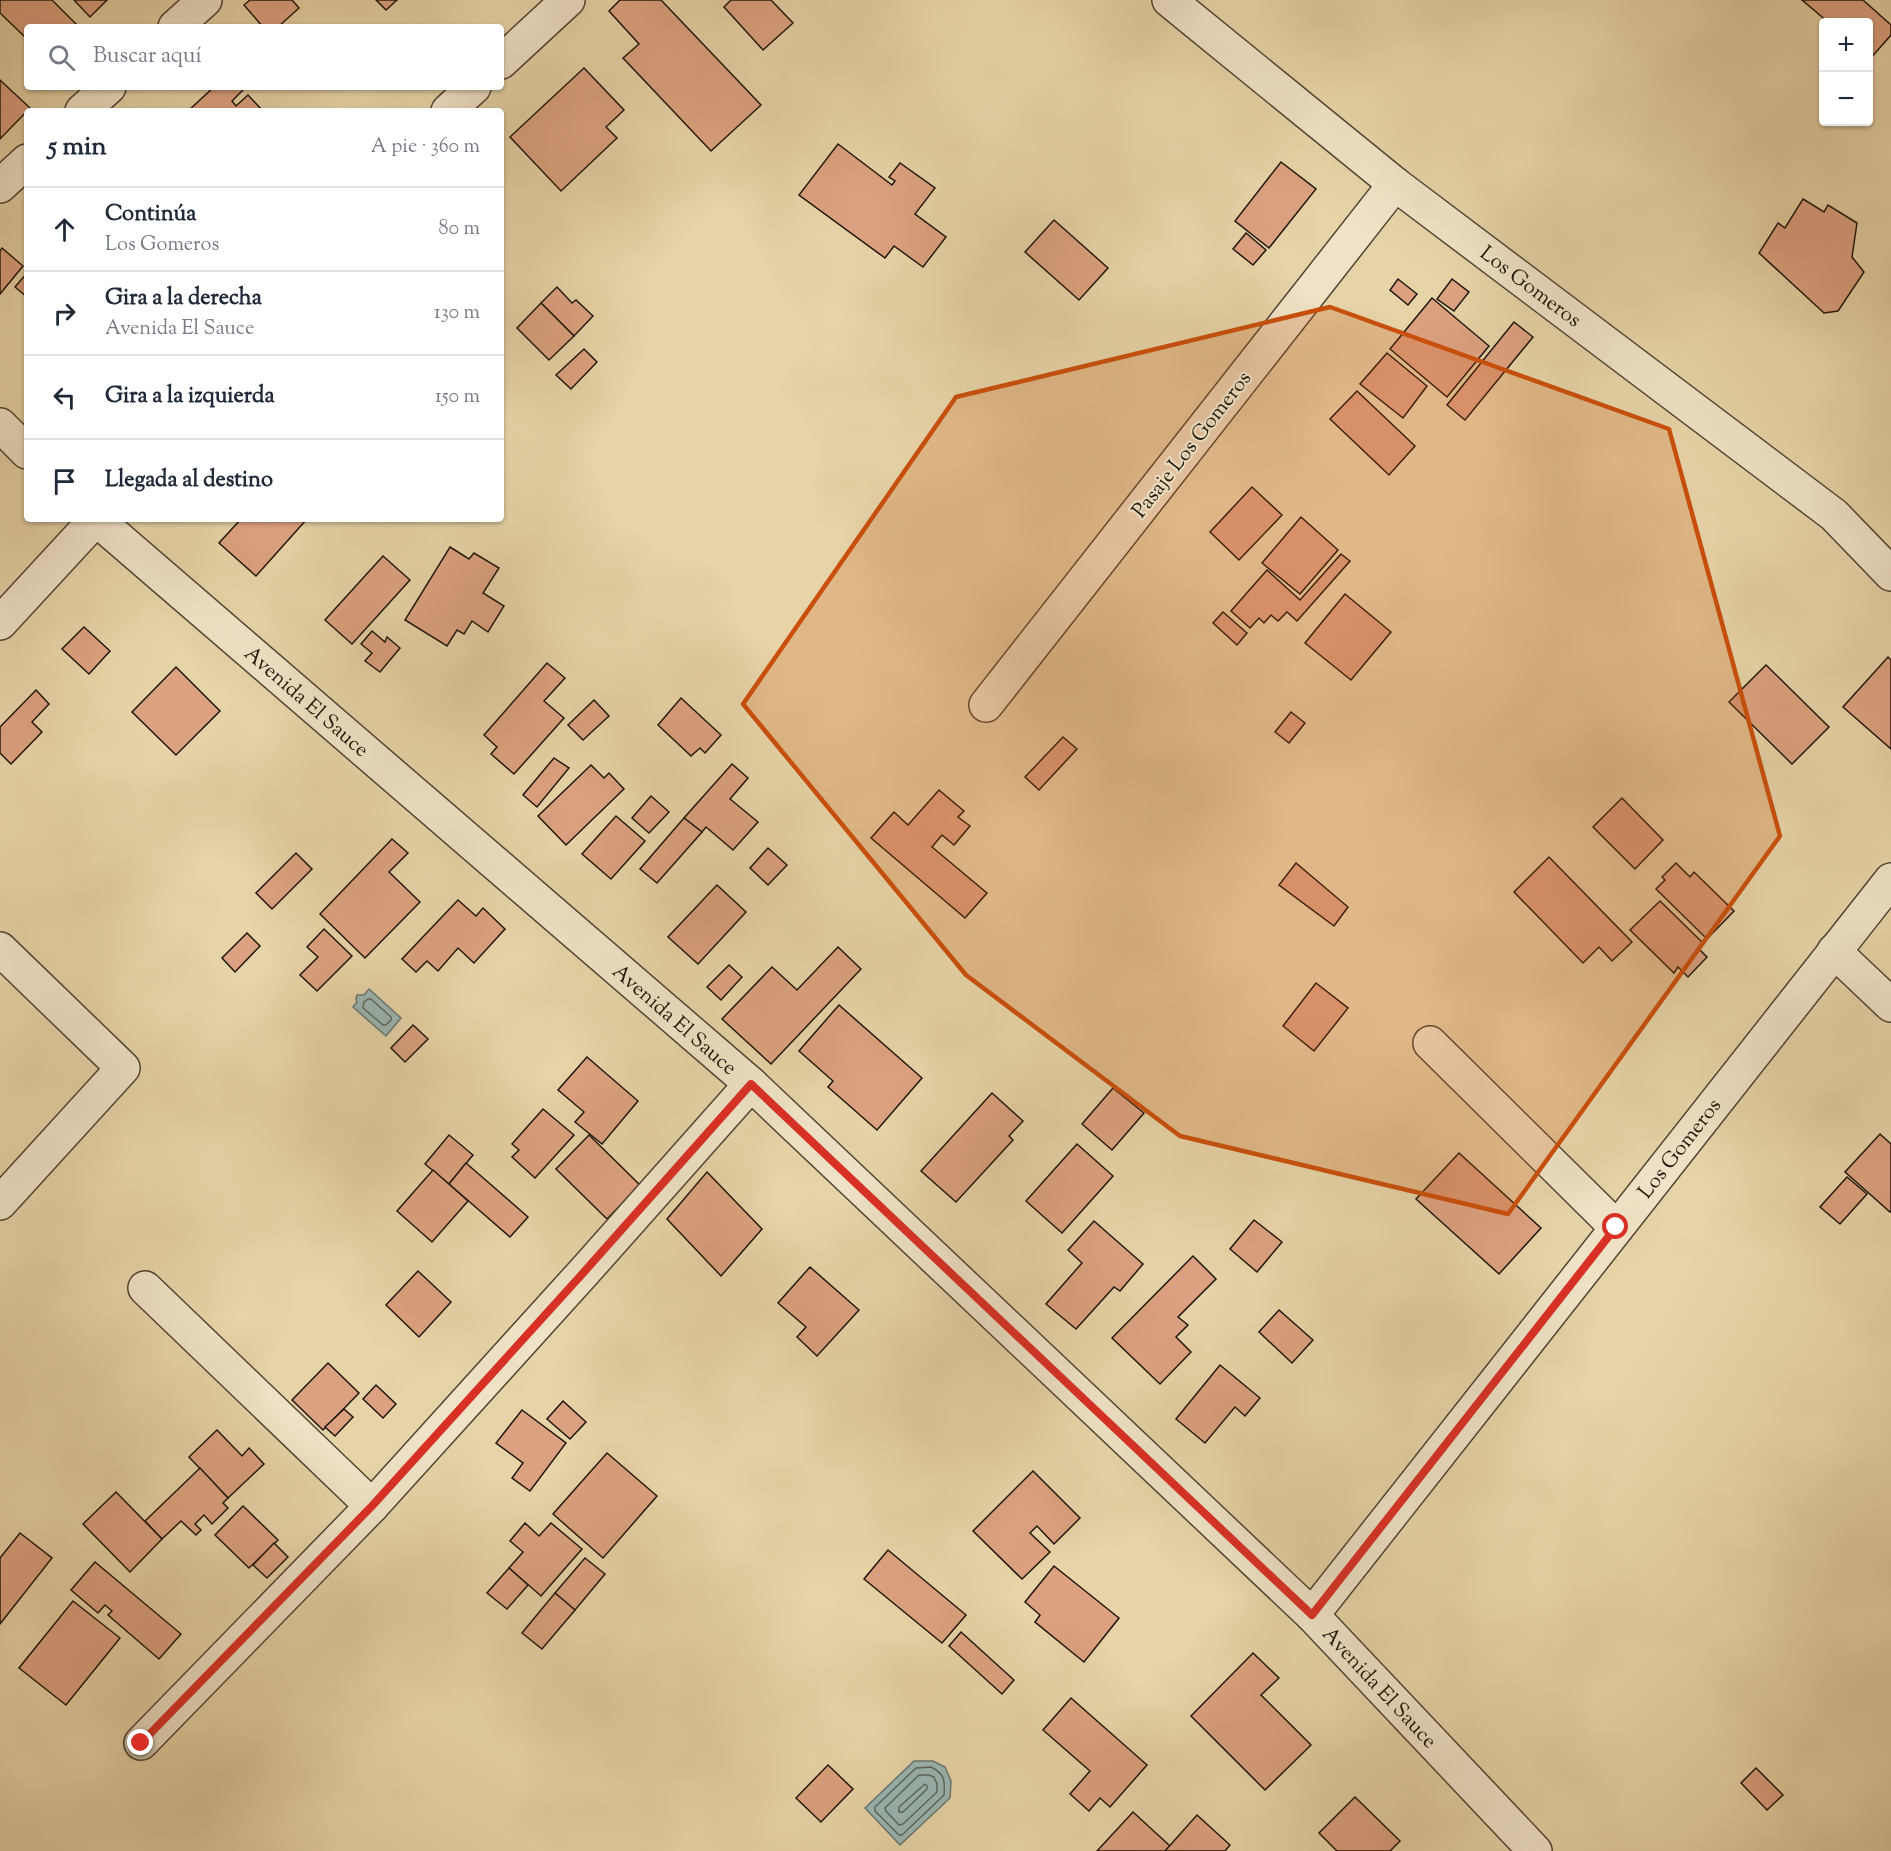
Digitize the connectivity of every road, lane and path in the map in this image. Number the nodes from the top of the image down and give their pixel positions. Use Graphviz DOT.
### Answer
graph roads {
  1 [pos="205,0"];
  2 [pos="568,0"];
  3 [pos="1168,0"];
  4 [pos="178,24"];
  5 [pos="504,59"];
  6 [pos="106,90"];
  7 [pos="471,90"];
  8 [pos="85,108"];
  9 [pos="451,108"];
  10 [pos="24,164"];
  11 [pos="1395,184"];
  12 [pos="0,186"];
  13 [pos="0,425"];
  14 [pos="24,449"];
  15 [pos="93,522"];
  16 [pos="99,522"];
  17 [pos="1891,574"];
  18 [pos="0,623"];
  19 [pos="986,705"];
  20 [pos="1891,880"];
  21 [pos="0,949"];
  22 [pos="1834,951"];
  23 [pos="1891,1005"];
  24 [pos="1430,1043"];
  25 [pos="751,1084"];
  26 [pos="0,1203"];
  27 [pos="1616,1227"];
  28 [pos="145,1288"];
  29 [pos="372,1506"];
  30 [pos="1312,1615"];
  31 [pos="141,1743"];
  32 [pos="1524,1847"];
  1 -- 4 [label="street"];
  2 -- 5 [label="street"];
  3 -- 11 [label="street, Los Gomeros"];
  6 -- 8 [label="street"];
  7 -- 9 [label="street"];
  10 -- 12 [label="street"];
  11 -- 17 [label="street, Los Gomeros"];
  11 -- 19 [label="street, Pasaje Los Gomeros"];
  13 -- 14 [label="street"];
  15 -- 18 [label="street"];
  16 -- 25 [label="street, Avenida El Sauce"];
  20 -- 22 [label="street, Los Gomeros"];
  21 -- 26 [label="street"];
  22 -- 23 [label="street"];
  22 -- 27 [label="street, Los Gomeros"];
  24 -- 27 [label="street"];
  25 -- 29 [label="street"];
  25 -- 30 [label="street, Avenida El Sauce"];
  27 -- 30 [label="street, Los Gomeros"];
  28 -- 29 [label="street"];
  29 -- 31 [label="street"];
  30 -- 32 [label="street, Avenida El Sauce"];
}
